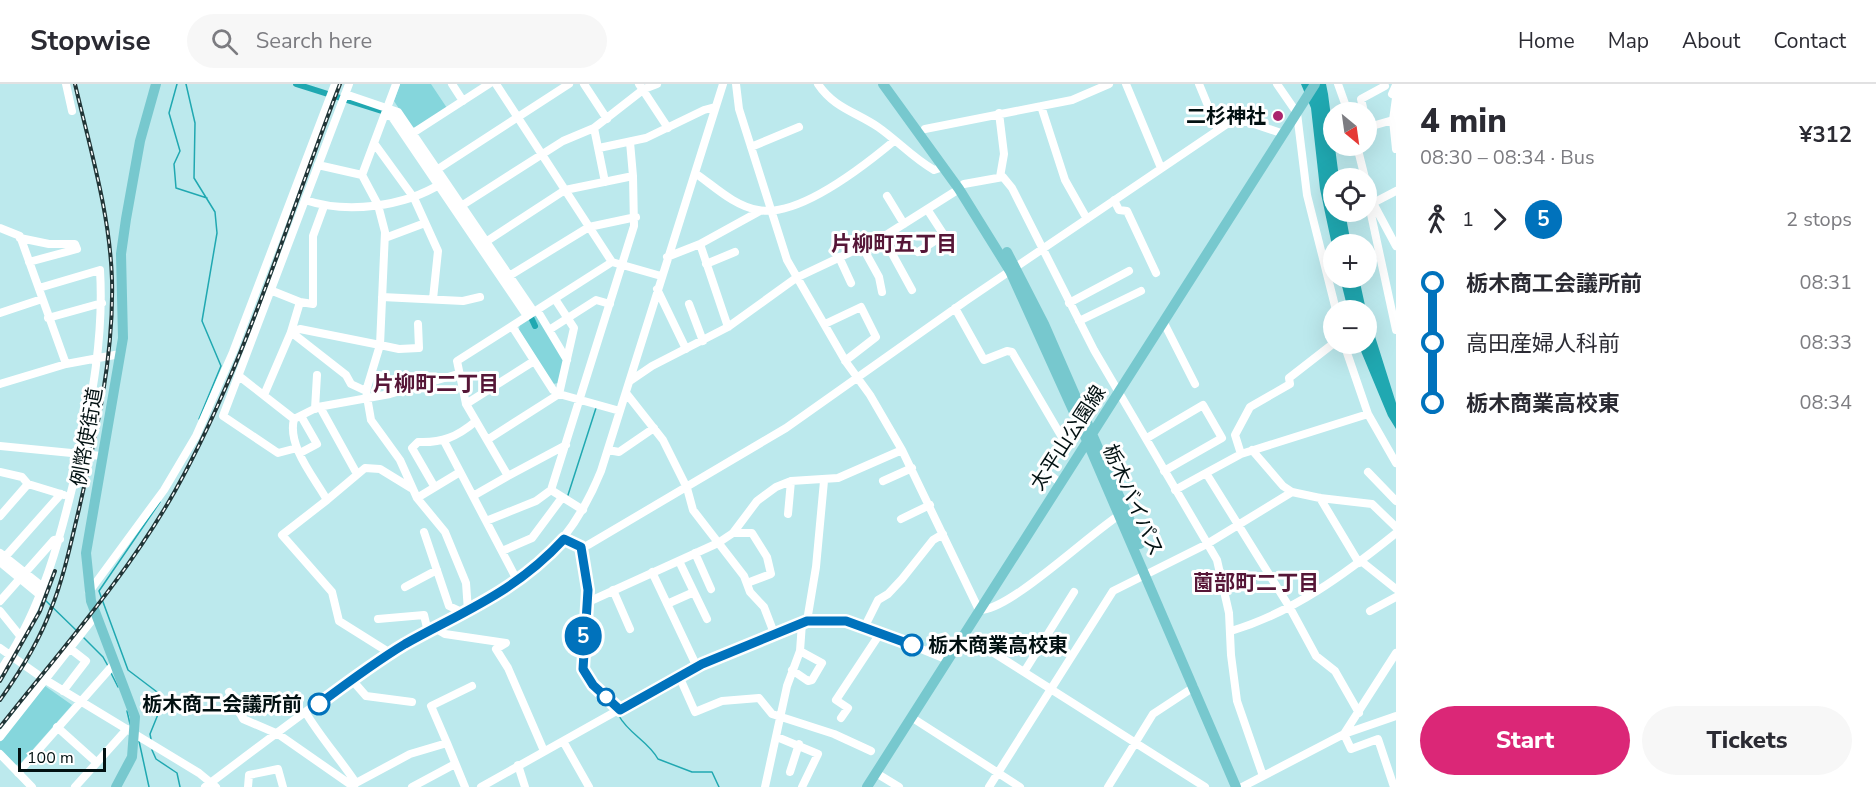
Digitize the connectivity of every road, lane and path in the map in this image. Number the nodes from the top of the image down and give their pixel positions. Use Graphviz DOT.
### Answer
graph roads {
  1 [pos="66,84"];
  2 [pos="156,84"];
  3 [pos="335,84"];
  4 [pos="349,84"];
  5 [pos="396,84"];
  6 [pos="452,84"];
  7 [pos="489,84"];
  8 [pos="496,84"];
  9 [pos="569,84"];
  10 [pos="584,84"];
  11 [pos="657,84"];
  12 [pos="723,84"];
  13 [pos="736,84"];
  14 [pos="818,84"];
  15 [pos="883,84"];
  16 [pos="891,84"];
  17 [pos="1109,84"];
  18 [pos="1126,84"];
  19 [pos="1199,84"];
  20 [pos="1277,84"];
  21 [pos="1315,84"];
  22 [pos="1338,84"];
  23 [pos="1384,85"];
  24 [pos="1396,85"];
  25 [pos="642,86"];
  26 [pos="345,94"];
  27 [pos="1394,97"];
  28 [pos="463,101"];
  29 [pos="1344,102"];
  30 [pos="1362,102"];
  31 [pos="1041,106"];
  32 [pos="715,107"];
  33 [pos="72,111"];
  34 [pos="1298,111"];
  35 [pos="386,112"];
  36 [pos="999,113"];
  37 [pos="518,117"];
  38 [pos="607,119"];
  39 [pos="1393,120"];
  40 [pos="1377,125"];
  41 [pos="799,127"];
  42 [pos="594,128"];
  43 [pos="668,128"];
  44 [pos="925,129"];
  45 [pos="1218,130"];
  46 [pos="413,133"];
  47 [pos="1284,134"];
  48 [pos="894,141"];
  49 [pos="630,142"];
  50 [pos="374,143"];
  51 [pos="751,147"];
  52 [pos="599,148"];
  53 [pos="1396,149"];
  54 [pos="542,154"];
  55 [pos="318,165"];
  56 [pos="943,167"];
  57 [pos="1161,168"];
  58 [pos="438,169"];
  59 [pos="695,173"];
  60 [pos="362,175"];
  61 [pos="633,176"];
  62 [pos="1000,177"];
  63 [pos="605,182"];
  64 [pos="442,183"];
  65 [pos="961,187"];
  66 [pos="565,190"];
  67 [pos="1396,191"];
  68 [pos="412,195"];
  69 [pos="887,196"];
  70 [pos="1377,199"];
  71 [pos="305,200"];
  72 [pos="1114,200"];
  73 [pos="378,205"];
  74 [pos="324,206"];
  75 [pos="459,208"];
  76 [pos="927,209"];
  77 [pos="760,211"];
  78 [pos="774,212"];
  79 [pos="1377,213"];
  80 [pos="636,217"];
  81 [pos="1087,219"];
  82 [pos="1375,222"];
  83 [pos="425,223"];
  84 [pos="904,224"];
  85 [pos="589,226"];
  86 [pos="0,228"];
  87 [pos="883,237"];
  88 [pos="20,238"];
  89 [pos="385,238"];
  90 [pos="483,243"];
  91 [pos="700,244"];
  92 [pos="1396,246"];
  93 [pos="862,248"];
  94 [pos="1042,249"];
  95 [pos="735,252"];
  96 [pos="918,252"];
  97 [pos="667,257"];
  98 [pos="839,257"];
  99 [pos="29,262"];
  100 [pos="612,262"];
  101 [pos="622,264"];
  102 [pos="706,264"];
  103 [pos="1013,269"];
  104 [pos="1129,271"];
  105 [pos="1156,273"];
  106 [pos="509,276"];
  107 [pos="661,276"];
  108 [pos="796,278"];
  109 [pos="851,283"];
  110 [pos="39,288"];
  111 [pos="657,289"];
  112 [pos="270,290"];
  113 [pos="912,290"];
  114 [pos="1141,291"];
  115 [pos="882,292"];
  116 [pos="382,297"];
  117 [pos="480,297"];
  118 [pos="42,299"];
  119 [pos="433,299"];
  120 [pos="555,299"];
  121 [pos="1333,300"];
  122 [pos="300,302"];
  123 [pos="102,303"];
  124 [pos="1069,303"];
  125 [pos="610,304"];
  126 [pos="689,304"];
  127 [pos="955,308"];
  128 [pos="0,313"];
  129 [pos="532,313"];
  130 [pos="48,318"];
  131 [pos="567,318"];
  132 [pos="1079,321"];
  133 [pos="1163,321"];
  134 [pos="418,324"];
  135 [pos="825,324"];
  136 [pos="512,326"];
  137 [pos="728,327"];
  138 [pos="549,330"];
  139 [pos="1396,330"];
  140 [pos="291,332"];
  141 [pos="703,341"];
  142 [pos="380,345"];
  143 [pos="686,349"];
  144 [pos="1323,352"];
  145 [pos="120,354"];
  146 [pos="1347,354"];
  147 [pos="98,356"];
  148 [pos="567,360"];
  149 [pos="534,361"];
  150 [pos="846,361"];
  151 [pos="66,364"];
  152 [pos="458,374"];
  153 [pos="317,375"];
  154 [pos="239,376"];
  155 [pos="858,378"];
  156 [pos="630,381"];
  157 [pos="1,382"];
  158 [pos="1195,384"];
  159 [pos="626,393"];
  160 [pos="1118,393"];
  161 [pos="559,394"];
  162 [pos="264,395"];
  163 [pos="367,395"];
  164 [pos="581,400"];
  165 [pos="466,404"];
  166 [pos="317,408"];
  167 [pos="620,411"];
  168 [pos="1368,414"];
  169 [pos="298,418"];
  170 [pos="476,421"];
  171 [pos="654,428"];
  172 [pos="1090,436"];
  173 [pos="1147,438"];
  174 [pos="487,440"];
  175 [pos="444,441"];
  176 [pos="566,445"];
  177 [pos="0,446"];
  178 [pos="298,450"];
  179 [pos="608,450"];
  180 [pos="902,450"];
  181 [pos="1252,450"];
  182 [pos="80,454"];
  183 [pos="1241,454"];
  184 [pos="102,456"];
  185 [pos="1396,463"];
  186 [pos="912,468"];
  187 [pos="1164,471"];
  188 [pos="0,472"];
  189 [pos="460,472"];
  190 [pos="1368,472"];
  191 [pos="1206,473"];
  192 [pos="357,474"];
  193 [pos="508,476"];
  194 [pos="791,481"];
  195 [pos="824,481"];
  196 [pos="883,482"];
  197 [pos="1060,483"];
  198 [pos="28,484"];
  199 [pos="434,486"];
  200 [pos="411,488"];
  201 [pos="687,488"];
  202 [pos="551,490"];
  203 [pos="1175,490"];
  204 [pos="1292,492"];
  205 [pos="65,495"];
  206 [pos="473,496"];
  207 [pos="417,498"];
  208 [pos="1320,498"];
  209 [pos="561,499"];
  210 [pos="327,500"];
  211 [pos="1396,501"];
  212 [pos="930,505"];
  213 [pos="583,510"];
  214 [pos="1123,513"];
  215 [pos="788,514"];
  216 [pos="0,516"];
  217 [pos="901,519"];
  218 [pos="486,521"];
  219 [pos="1238,526"];
  220 [pos="1396,527"];
  221 [pos="424,532"];
  222 [pos="733,533"];
  223 [pos="1396,533"];
  224 [pos="944,534"];
  225 [pos="60,538"];
  226 [pos="564,539"];
  227 [pos="718,543"];
  228 [pos="1208,544"];
  229 [pos="581,547"];
  230 [pos="502,551"];
  231 [pos="695,553"];
  232 [pos="2,557"];
  233 [pos="679,561"];
  234 [pos="1360,562"];
  235 [pos="437,570"];
  236 [pos="652,572"];
  237 [pos="1149,572"];
  238 [pos="22,577"];
  239 [pos="518,582"];
  240 [pos="747,584"];
  241 [pos="405,587"];
  242 [pos="711,589"];
  243 [pos="1396,589"];
  244 [pos="613,590"];
  245 [pos="42,592"];
  246 [pos="89,592"];
  247 [pos="694,592"];
  248 [pos="1074,592"];
  249 [pos="1396,597"];
  250 [pos="0,601"];
  251 [pos="586,603"];
  252 [pos="667,604"];
  253 [pos="1290,608"];
  254 [pos="979,610"];
  255 [pos="0,611"];
  256 [pos="1370,611"];
  257 [pos="466,612"];
  258 [pos="96,615"];
  259 [pos="378,619"];
  260 [pos="707,619"];
  261 [pos="804,622"];
  262 [pos="865,626"];
  263 [pos="630,629"];
  264 [pos="432,630"];
  265 [pos="1231,631"];
  266 [pos="881,632"];
  267 [pos="774,633"];
  268 [pos="964,634"];
  269 [pos="21,637"];
  270 [pos="68,647"];
  271 [pos="0,648"];
  272 [pos="800,651"];
  273 [pos="390,653"];
  274 [pos="1396,653"];
  275 [pos="10,656"];
  276 [pos="948,660"];
  277 [pos="114,664"];
  278 [pos="696,667"];
  279 [pos="792,670"];
  280 [pos="0,671"];
  281 [pos="1024,672"];
  282 [pos="678,676"];
  283 [pos="44,679"];
  284 [pos="352,680"];
  285 [pos="472,686"];
  286 [pos="1194,687"];
  287 [pos="1051,690"];
  288 [pos="63,691"];
  289 [pos="229,692"];
  290 [pos="81,702"];
  291 [pos="412,702"];
  292 [pos="620,710"];
  293 [pos="306,713"];
  294 [pos="1359,713"];
  295 [pos="782,716"];
  296 [pos="1396,716"];
  297 [pos="911,717"];
  298 [pos="841,718"];
  299 [pos="57,727"];
  300 [pos="131,731"];
  301 [pos="278,734"];
  302 [pos="1344,734"];
  303 [pos="0,737"];
  304 [pos="777,737"];
  305 [pos="563,741"];
  306 [pos="447,743"];
  307 [pos="1135,743"];
  308 [pos="799,744"];
  309 [pos="544,751"];
  310 [pos="871,751"];
  311 [pos="0,754"];
  312 [pos="96,762"];
  313 [pos="455,764"];
  314 [pos="518,765"];
  315 [pos="790,772"];
  316 [pos="18,773"];
  317 [pos="876,773"];
  318 [pos="998,773"];
  319 [pos="1263,776"];
  320 [pos="211,786"];
  321 [pos="354,786"];
  322 [pos="32,787"];
  323 [pos="75,787"];
  324 [pos="116,787"];
  325 [pos="248,787"];
  326 [pos="283,787"];
  327 [pos="412,787"];
  328 [pos="465,787"];
  329 [pos="481,787"];
  330 [pos="525,787"];
  331 [pos="589,787"];
  332 [pos="765,787"];
  333 [pos="802,787"];
  334 [pos="867,787"];
  335 [pos="899,787"];
  336 [pos="989,787"];
  337 [pos="1020,787"];
  338 [pos="1108,787"];
  339 [pos="1205,787"];
  340 [pos="1242,787"];
  341 [pos="1394,787"];
  1 -- 33 [label="street"];
  2 -- 145 [label="main road, 例幣使街道"];
  3 -- 246 [label="street"];
  4 -- 26 [label="street"];
  5 -- 35 [label="street"];
  6 -- 28 [label="street"];
  7 -- 28 [label="street"];
  8 -- 37 [label="street"];
  9 -- 37 [label="street"];
  10 -- 38 [label="street"];
  11 -- 25 [label="street"];
  12 -- 32 [label="street"];
  13 -- 51 [label="street"];
  14 -- 48 [label="street"];
  15 -- 56 [label="main road, 栃木バイパス"];
  16 -- 44 [label="main road, 栃木バイパス"];
  17 -- 31 [label="street"];
  18 -- 57 [label="street"];
  19 -- 45 [label="street"];
  20 -- 34 [label="street"];
  21 -- 34 [label="main road, 太平山公園線"];
  22 -- 29 [label="street"];
  23 -- 27 [label="street"];
  23 -- 30 [label="street"];
  24 -- 27 [label="street"];
  25 -- 38 [label="street"];
  25 -- 43 [label="street"];
  26 -- 35 [label="street"];
  26 -- 55 [label="street"];
  27 -- 39 [label="street"];
  28 -- 46 [label="street"];
  31 -- 36 [label="street"];
  31 -- 81 [label="street"];
  32 -- 43 [label="street"];
  32 -- 59 [label="street"];
  34 -- 47 [label="main road, 太平山公園線"];
  34 -- 121 [label="street"];
  35 -- 46 [label="street"];
  35 -- 50 [label="street"];
  35 -- 64 [label="street"];
  36 -- 44 [label="street"];
  36 -- 62 [label="street"];
  37 -- 54 [label="street"];
  37 -- 58 [label="street"];
  38 -- 42 [label="street"];
  39 -- 40 [label="street"];
  39 -- 53 [label="street"];
  41 -- 51 [label="street"];
  42 -- 52 [label="street"];
  42 -- 54 [label="street"];
  43 -- 49 [label="street"];
  44 -- 65 [label="main road, 栃木バイパス"];
  45 -- 47 [label="street"];
  45 -- 57 [label="street"];
  46 -- 58 [label="street"];
  47 -- 133 [label="main road, 太平山公園線"];
  48 -- 56 [label="street"];
  48 -- 78 [label="street"];
  49 -- 52 [label="street"];
  49 -- 61 [label="street"];
  50 -- 60 [label="street"];
  50 -- 68 [label="street"];
  51 -- 78 [label="street"];
  52 -- 63 [label="street"];
  54 -- 66 [label="street"];
  54 -- 75 [label="street"];
  55 -- 60 [label="street"];
  55 -- 71 [label="street"];
  56 -- 65 [label="main road, 栃木バイパス"];
  57 -- 72 [label="street"];
  58 -- 64 [label="street"];
  59 -- 77 [label="street"];
  59 -- 97 [label="street"];
  60 -- 73 [label="street"];
  61 -- 63 [label="street"];
  61 -- 80 [label="street"];
  62 -- 65 [label="street"];
  62 -- 94 [label="street"];
  63 -- 66 [label="street"];
  64 -- 68 [label="street"];
  64 -- 75 [label="street"];
  65 -- 76 [label="street"];
  65 -- 103 [label="main road, 栃木バイパス"];
  66 -- 85 [label="street"];
  66 -- 90 [label="street"];
  67 -- 70 [label="street"];
  68 -- 73 [label="street"];
  68 -- 83 [label="street"];
  69 -- 84 [label="street"];
  71 -- 74 [label="street"];
  71 -- 112 [label="street"];
  72 -- 81 [label="street"];
  72 -- 105 [label="street"];
  73 -- 74 [label="street"];
  73 -- 89 [label="street"];
  74 -- 122 [label="street"];
  75 -- 90 [label="street"];
  76 -- 84 [label="street"];
  76 -- 96 [label="street"];
  77 -- 78 [label="street"];
  77 -- 91 [label="street"];
  78 -- 108 [label="street"];
  79 -- 92 [label="street"];
  80 -- 85 [label="street"];
  80 -- 101 [label="street"];
  81 -- 94 [label="street"];
  82 -- 139 [label="street"];
  83 -- 89 [label="street"];
  83 -- 119 [label="street"];
  84 -- 87 [label="street"];
  85 -- 100 [label="street"];
  85 -- 106 [label="street"];
  86 -- 88 [label="street"];
  87 -- 93 [label="street"];
  87 -- 113 [label="street"];
  88 -- 99 [label="street"];
  88 -- 99 [label="street"];
  89 -- 116 [label="street"];
  90 -- 106 [label="street"];
  90 -- 129 [label="street"];
  91 -- 97 [label="street"];
  91 -- 102 [label="street"];
  93 -- 98 [label="street"];
  93 -- 115 [label="street"];
  94 -- 103 [label="street"];
  94 -- 124 [label="street"];
  95 -- 102 [label="street"];
  97 -- 107 [label="street"];
  98 -- 108 [label="street"];
  98 -- 109 [label="street"];
  99 -- 110 [label="street"];
  100 -- 101 [label="street"];
  100 -- 120 [label="street"];
  101 -- 107 [label="street"];
  101 -- 125 [label="street"];
  102 -- 137 [label="street"];
  103 -- 127 [label="street"];
  103 -- 172 [label="main road, 栃木バイパス"];
  104 -- 124 [label="street"];
  106 -- 129 [label="street"];
  107 -- 111 [label="street"];
  108 -- 135 [label="street"];
  108 -- 137 [label="street"];
  110 -- 118 [label="street"];
  110 -- 123 [label="street"];
  111 -- 143 [label="street"];
  111 -- 156 [label="street"];
  112 -- 122 [label="street"];
  112 -- 154 [label="street"];
  114 -- 132 [label="street"];
  116 -- 119 [label="street"];
  116 -- 142 [label="street"];
  117 -- 119 [label="street"];
  118 -- 128 [label="street"];
  118 -- 130 [label="street"];
  120 -- 129 [label="street"];
  120 -- 131 [label="street"];
  122 -- 140 [label="street"];
  123 -- 130 [label="street"];
  123 -- 147 [label="street"];
  124 -- 132 [label="street"];
  125 -- 131 [label="street"];
  125 -- 164 [label="street"];
  126 -- 141 [label="street"];
  127 -- 155 [label="street"];
  127 -- 197 [label="street"];
  129 -- 136 [label="street"];
  129 -- 138 [label="street"];
  130 -- 151 [label="street"];
  131 -- 138 [label="street"];
  131 -- 148 [label="street"];
  132 -- 160 [label="street"];
  133 -- 158 [label="street"];
  133 -- 160 [label="main road, 太平山公園線"];
  134 -- 142 [label="street"];
  135 -- 150 [label="street"];
  135 -- 150 [label="street"];
  136 -- 149 [label="street"];
  136 -- 152 [label="street"];
  137 -- 141 [label="street"];
  138 -- 148 [label="street"];
  140 -- 142 [label="street"];
  140 -- 162 [label="street"];
  140 -- 163 [label="street"];
  141 -- 143 [label="street"];
  142 -- 163 [label="street"];
  143 -- 156 [label="street"];
  144 -- 183 [label="street"];
  145 -- 147 [label="street"];
  145 -- 184 [label="main road, 例幣使街道"];
  146 -- 168 [label="street"];
  147 -- 151 [label="street"];
  147 -- 182 [label="street"];
  148 -- 161 [label="street"];
  149 -- 161 [label="street"];
  149 -- 165 [label="street"];
  150 -- 155 [label="street"];
  151 -- 157 [label="street"];
  152 -- 163 [label="street"];
  152 -- 165 [label="street"];
  153 -- 166 [label="street"];
  154 -- 162 [label="street"];
  154 -- 178 [label="street"];
  155 -- 180 [label="street"];
  155 -- 201 [label="street"];
  156 -- 159 [label="street"];
  159 -- 167 [label="street"];
  159 -- 171 [label="street"];
  160 -- 172 [label="main road, 太平山公園線"];
  160 -- 173 [label="street"];
  161 -- 164 [label="street"];
  161 -- 174 [label="street"];
  162 -- 169 [label="street"];
  163 -- 166 [label="street"];
  163 -- 200 [label="street"];
  164 -- 167 [label="street"];
  164 -- 176 [label="street"];
  165 -- 170 [label="street"];
  166 -- 169 [label="street"];
  166 -- 192 [label="street"];
  167 -- 179 [label="street"];
  168 -- 181 [label="street"];
  168 -- 185 [label="street"];
  169 -- 178 [label="street"];
  169 -- 178 [label="street"];
  170 -- 174 [label="street"];
  170 -- 175 [label="street"];
  171 -- 179 [label="street"];
  171 -- 201 [label="street"];
  172 -- 197 [label="main road, 太平山公園線"];
  172 -- 214 [label="main road, 栃木バイパス"];
  173 -- 187 [label="street"];
  173 -- 187 [label="street"];
  174 -- 193 [label="street"];
  175 -- 189 [label="street"];
  175 -- 199 [label="street"];
  176 -- 193 [label="street"];
  176 -- 202 [label="street"];
  177 -- 182 [label="street"];
  178 -- 210 [label="street"];
  179 -- 213 [label="street"];
  180 -- 186 [label="street"];
  180 -- 195 [label="street"];
  181 -- 183 [label="street"];
  181 -- 204 [label="street"];
  182 -- 184 [label="street"];
  182 -- 205 [label="street"];
  183 -- 191 [label="street"];
  184 -- 246 [label="main road, 例幣使街道"];
  186 -- 196 [label="street"];
  186 -- 212 [label="street"];
  187 -- 203 [label="street"];
  188 -- 198 [label="street"];
  189 -- 199 [label="street"];
  189 -- 206 [label="street"];
  190 -- 211 [label="street"];
  191 -- 203 [label="street"];
  191 -- 219 [label="street"];
  192 -- 200 [label="street"];
  192 -- 210 [label="street"];
  193 -- 206 [label="street"];
  194 -- 195 [label="street"];
  194 -- 215 [label="street"];
  194 -- 222 [label="street"];
  195 -- 261 [label="street"];
  197 -- 254 [label="main road, 太平山公園線"];
  198 -- 205 [label="street"];
  198 -- 216 [label="street"];
  199 -- 207 [label="street"];
  200 -- 207 [label="street"];
  201 -- 227 [label="street"];
  201 -- 229 [label="street"];
  202 -- 209 [label="street"];
  202 -- 218 [label="street"];
  203 -- 228 [label="street"];
  204 -- 208 [label="street"];
  204 -- 219 [label="street"];
  205 -- 225 [label="street"];
  205 -- 232 [label="street"];
  206 -- 218 [label="street"];
  207 -- 257 [label="street"];
  208 -- 220 [label="street"];
  208 -- 234 [label="street"];
  209 -- 213 [label="street"];
  209 -- 230 [label="street"];
  210 -- 273 [label="street"];
  212 -- 217 [label="street"];
  212 -- 224 [label="street"];
  213 -- 226 [label="street"];
  214 -- 237 [label="main road, 栃木バイパス"];
  214 -- 254 [label="street"];
  218 -- 230 [label="street"];
  219 -- 228 [label="street"];
  219 -- 253 [label="street"];
  221 -- 235 [label="street"];
  222 -- 227 [label="street"];
  222 -- 240 [label="street"];
  223 -- 234 [label="street"];
  224 -- 254 [label="street"];
  224 -- 262 [label="street"];
  225 -- 238 [label="street"];
  225 -- 245 [label="street"];
  226 -- 229 [label="street"];
  226 -- 239 [label="street"];
  227 -- 231 [label="street"];
  227 -- 240 [label="street"];
  228 -- 237 [label="street"];
  228 -- 265 [label="street"];
  229 -- 251 [label="street"];
  230 -- 239 [label="street"];
  231 -- 233 [label="street"];
  231 -- 242 [label="street"];
  232 -- 238 [label="street"];
  233 -- 236 [label="street"];
  233 -- 247 [label="street"];
  234 -- 243 [label="street"];
  234 -- 253 [label="street"];
  235 -- 241 [label="street"];
  235 -- 257 [label="street"];
  236 -- 244 [label="street"];
  236 -- 252 [label="street"];
  237 -- 286 [label="main road, 栃木バイパス"];
  237 -- 287 [label="street"];
  237 -- 340 [label="main road, 栃木バイパス"];
  238 -- 245 [label="street"];
  238 -- 250 [label="street"];
  239 -- 257 [label="street"];
  240 -- 267 [label="street"];
  244 -- 251 [label="street"];
  244 -- 263 [label="street"];
  245 -- 269 [label="street"];
  246 -- 258 [label="main road, 例幣使街道"];
  247 -- 252 [label="street"];
  247 -- 260 [label="street"];
  248 -- 281 [label="street"];
  249 -- 256 [label="street"];
  251 -- 292 [label="street"];
  252 -- 278 [label="street"];
  253 -- 265 [label="street"];
  253 -- 294 [label="street"];
  254 -- 268 [label="main road, 太平山公園線"];
  255 -- 269 [label="street"];
  257 -- 264 [label="street"];
  258 -- 270 [label="street"];
  258 -- 277 [label="main road, 例幣使街道"];
  259 -- 264 [label="street"];
  261 -- 262 [label="street"];
  261 -- 267 [label="street"];
  261 -- 272 [label="street"];
  262 -- 266 [label="street"];
  264 -- 273 [label="street"];
  264 -- 309 [label="street"];
  265 -- 319 [label="street"];
  266 -- 276 [label="street"];
  266 -- 298 [label="street"];
  267 -- 278 [label="street"];
  268 -- 276 [label="main road, 太平山公園線"];
  268 -- 281 [label="street"];
  269 -- 275 [label="street"];
  270 -- 283 [label="street"];
  270 -- 288 [label="street"];
  271 -- 275 [label="street"];
  272 -- 279 [label="street"];
  272 -- 279 [label="street"];
  273 -- 284 [label="street"];
  274 -- 294 [label="street"];
  275 -- 280 [label="street"];
  275 -- 283 [label="street"];
  276 -- 297 [label="main road, 太平山公園線"];
  277 -- 290 [label="street"];
  277 -- 300 [label="main road, 例幣使街道"];
  278 -- 282 [label="street"];
  279 -- 295 [label="street"];
  281 -- 287 [label="street"];
  282 -- 292 [label="street"];
  282 -- 295 [label="street"];
  283 -- 288 [label="street"];
  283 -- 303 [label="street"];
  284 -- 291 [label="street"];
  284 -- 293 [label="street"];
  285 -- 306 [label="street"];
  286 -- 307 [label="street"];
  286 -- 340 [label="main road, 栃木バイパス"];
  287 -- 307 [label="street"];
  287 -- 318 [label="street"];
  288 -- 290 [label="street"];
  289 -- 301 [label="street"];
  290 -- 299 [label="street"];
  290 -- 300 [label="street"];
  292 -- 305 [label="street"];
  293 -- 301 [label="street"];
  293 -- 321 [label="street"];
  294 -- 302 [label="street"];
  295 -- 304 [label="street"];
  295 -- 310 [label="street"];
  296 -- 302 [label="street"];
  297 -- 317 [label="main road, 太平山公園線"];
  297 -- 318 [label="street"];
  299 -- 312 [label="street"];
  299 -- 316 [label="street"];
  300 -- 312 [label="street"];
  300 -- 320 [label="street"];
  300 -- 324 [label="main road, 例幣使街道"];
  301 -- 320 [label="street"];
  301 -- 321 [label="street"];
  302 -- 319 [label="street"];
  302 -- 341 [label="street"];
  304 -- 308 [label="street"];
  304 -- 332 [label="street"];
  305 -- 309 [label="street"];
  305 -- 331 [label="street"];
  306 -- 313 [label="street"];
  306 -- 321 [label="street"];
  307 -- 338 [label="street"];
  307 -- 339 [label="street"];
  308 -- 315 [label="street"];
  308 -- 333 [label="street"];
  309 -- 314 [label="street"];
  311 -- 316 [label="street"];
  312 -- 323 [label="street"];
  313 -- 327 [label="street"];
  313 -- 328 [label="street"];
  314 -- 329 [label="street"];
  314 -- 330 [label="street"];
  316 -- 322 [label="street"];
  317 -- 334 [label="main road, 太平山公園線"];
  317 -- 335 [label="street"];
  318 -- 336 [label="street"];
  318 -- 337 [label="street"];
  319 -- 340 [label="street"];
  325 -- 326 [label="street"];
}
